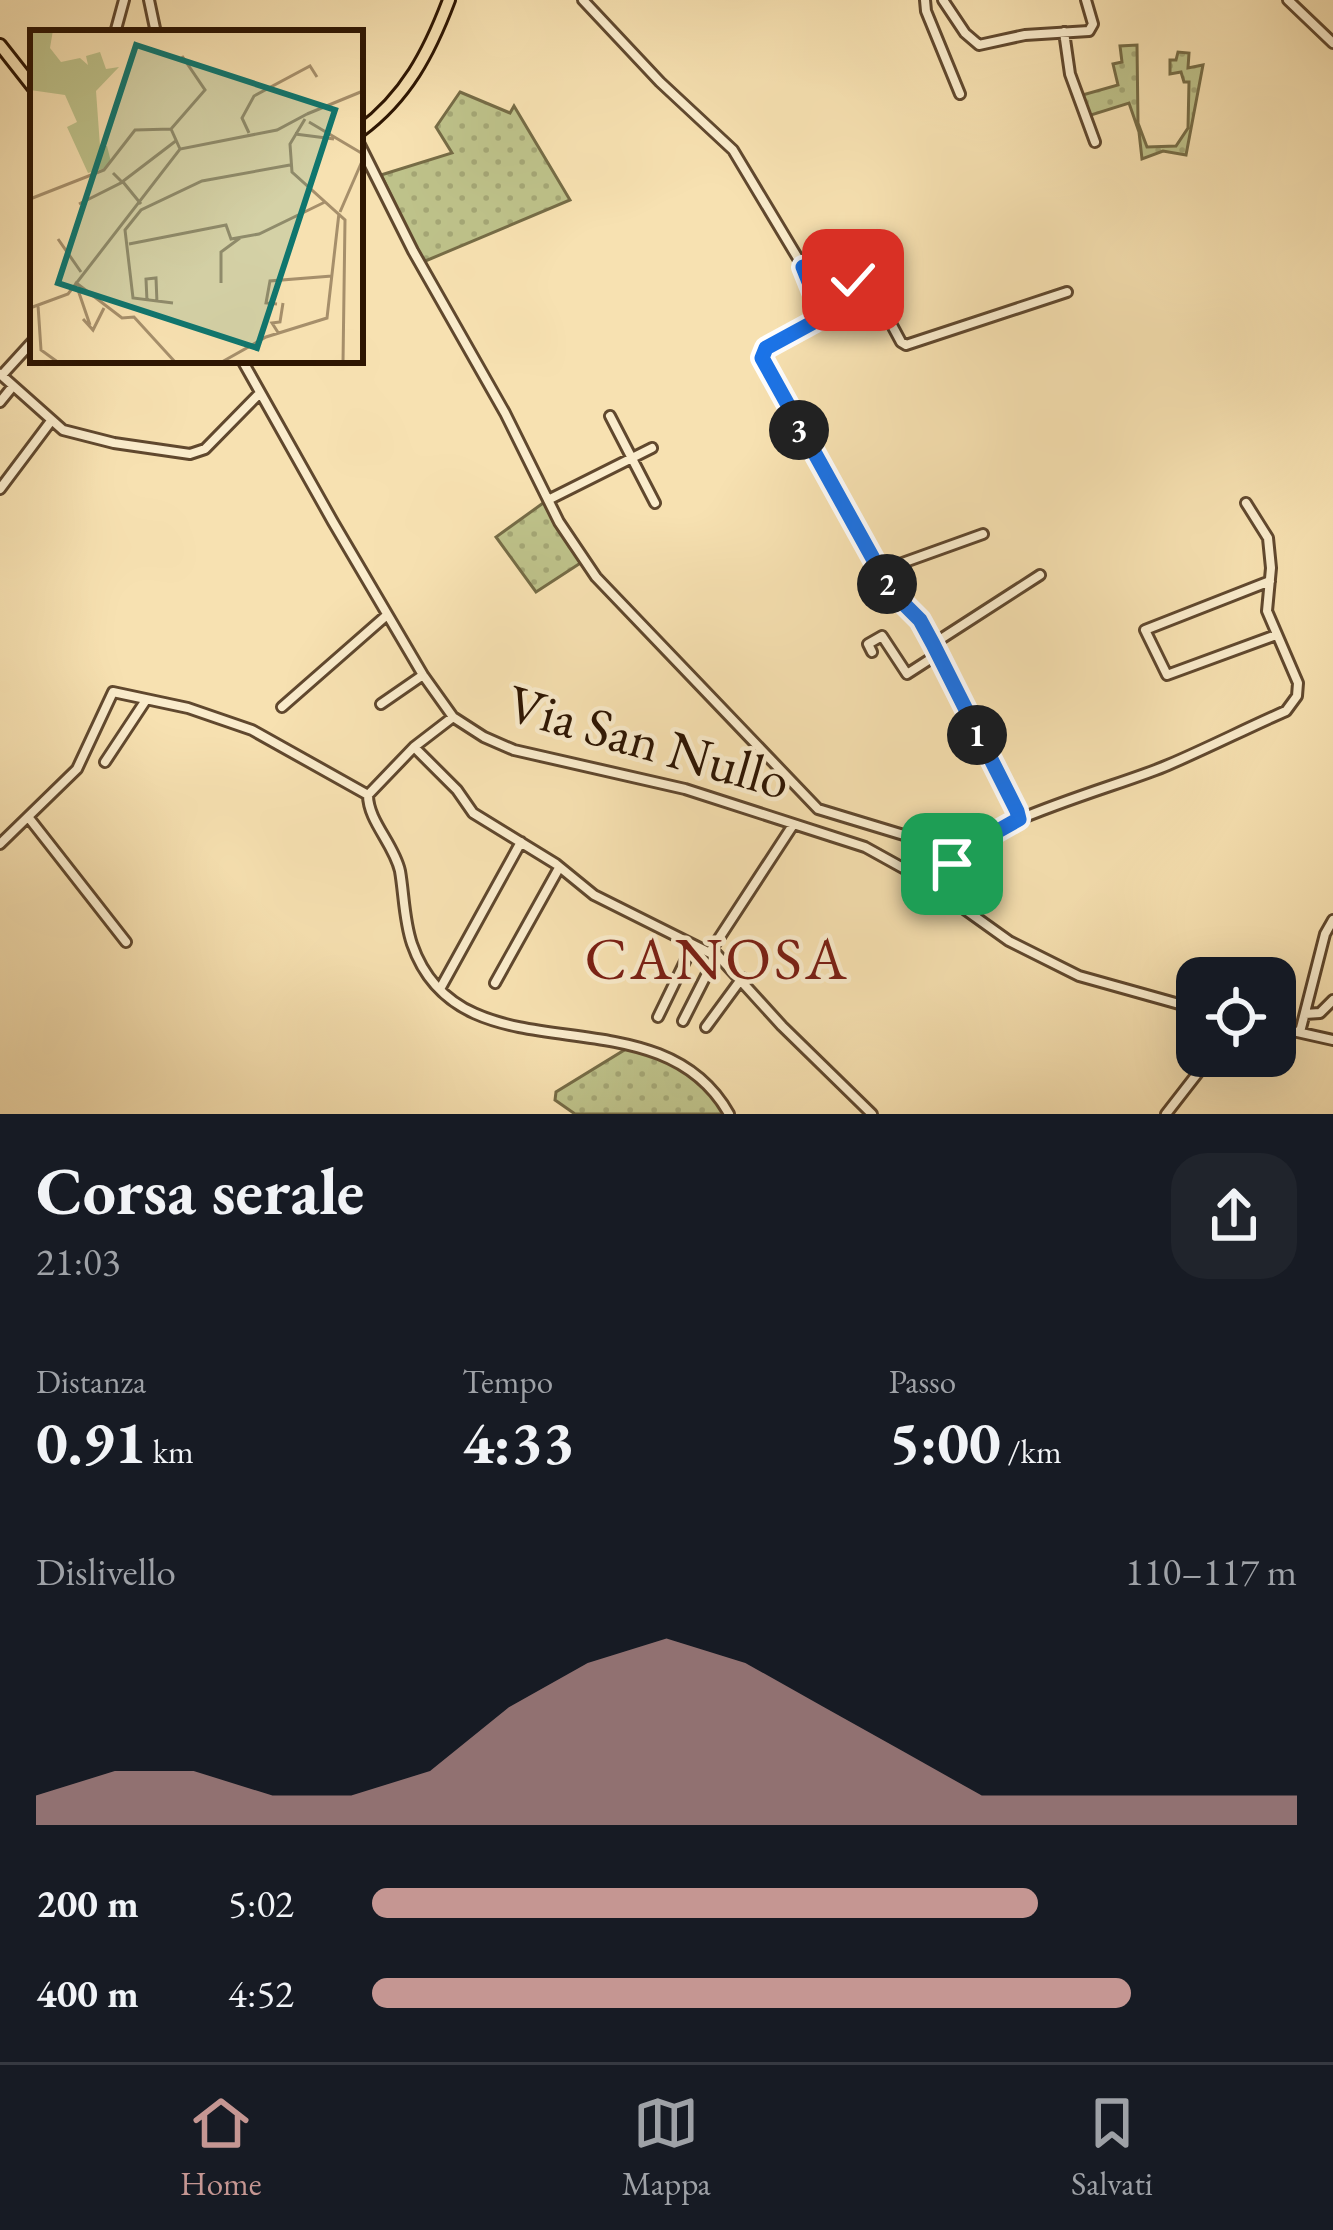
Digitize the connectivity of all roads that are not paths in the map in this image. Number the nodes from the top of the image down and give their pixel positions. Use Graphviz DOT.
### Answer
graph roads {
  1 [pos="124,0"];
  2 [pos="148,0"];
  3 [pos="449,0"];
  4 [pos="583,0"];
  5 [pos="925,0"];
  6 [pos="943,0"];
  7 [pos="1086,0"];
  8 [pos="1288,0"];
  9 [pos="117,30"];
  10 [pos="155,30"];
  11 [pos="1064,32"];
  12 [pos="1333,43"];
  13 [pos="4,50"];
  14 [pos="30,74"];
  15 [pos="30,83"];
  16 [pos="960,94"];
  17 [pos="363,129"];
  18 [pos="1095,142"];
  19 [pos="363,151"];
  20 [pos="803,267"];
  21 [pos="1067,292"];
  22 [pos="30,344"];
  23 [pos="244,363"];
  24 [pos="1,374"];
  25 [pos="13,386"];
  26 [pos="259,394"];
  27 [pos="0,402"];
  28 [pos="610,416"];
  29 [pos="51,421"];
  30 [pos="652,448"];
  31 [pos="632,458"];
  32 [pos="0,489"];
  33 [pos="548,500"];
  34 [pos="655,503"];
  35 [pos="1246,503"];
  36 [pos="982,534"];
  37 [pos="880,571"];
  38 [pos="1040,574"];
  39 [pos="1270,581"];
  40 [pos="387,615"];
  41 [pos="1276,634"];
  42 [pos="933,644"];
  43 [pos="872,652"];
  44 [pos="938,654"];
  45 [pos="423,675"];
  46 [pos="146,700"];
  47 [pos="381,704"];
  48 [pos="282,707"];
  49 [pos="453,716"];
  50 [pos="414,747"];
  51 [pos="105,762"];
  52 [pos="368,795"];
  53 [pos="28,818"];
  54 [pos="1019,819"];
  55 [pos="793,824"];
  56 [pos="521,842"];
  57 [pos="0,844"];
  58 [pos="559,868"];
  59 [pos="1333,920"];
  60 [pos="126,942"];
  61 [pos="693,945"];
  62 [pos="716,956"];
  63 [pos="742,978"];
  64 [pos="495,983"];
  65 [pos="440,989"];
  66 [pos="1333,1000"];
  67 [pos="1176,1003"];
  68 [pos="1305,1014"];
  69 [pos="658,1017"];
  70 [pos="683,1021"];
  71 [pos="706,1028"];
  72 [pos="1296,1031"];
  73 [pos="1300,1032"];
  74 [pos="1333,1040"];
  75 [pos="1195,1077"];
  76 [pos="729,1114"];
  77 [pos="872,1114"];
  78 [pos="1166,1114"];
  1 -- 9 [label="street"];
  2 -- 10 [label="street"];
  3 -- 17 [label="main road"];
  4 -- 20 [label="street"];
  5 -- 16 [label="street"];
  6 -- 11 [label="street"];
  7 -- 11 [label="street"];
  8 -- 12 [label="street"];
  11 -- 18 [label="street"];
  13 -- 14 [label="main road"];
  13 -- 15 [label="main road"];
  19 -- 33 [label="street"];
  20 -- 21 [label="street"];
  20 -- 37 [label="street"];
  22 -- 24 [label="street"];
  23 -- 26 [label="street, Via San Nullo"];
  24 -- 25 [label="street"];
  25 -- 27 [label="street"];
  25 -- 29 [label="street"];
  26 -- 29 [label="street"];
  26 -- 40 [label="street, Via San Nullo"];
  28 -- 31 [label="street"];
  29 -- 32 [label="street"];
  30 -- 31 [label="street"];
  31 -- 33 [label="street"];
  31 -- 34 [label="street"];
  33 -- 54 [label="street"];
  35 -- 39 [label="street"];
  36 -- 37 [label="street"];
  37 -- 42 [label="street"];
  38 -- 42 [label="street"];
  39 -- 41 [label="street"];
  39 -- 41 [label="street"];
  40 -- 45 [label="street, Via San Nullo"];
  40 -- 48 [label="street"];
  41 -- 54 [label="street"];
  42 -- 44 [label="street"];
  43 -- 44 [label="street"];
  44 -- 54 [label="street"];
  45 -- 47 [label="street"];
  45 -- 49 [label="street, Via San Nullo"];
  46 -- 51 [label="street"];
  46 -- 52 [label="street"];
  46 -- 53 [label="street"];
  49 -- 50 [label="street"];
  49 -- 55 [label="street, Via San Nullo"];
  50 -- 52 [label="street"];
  50 -- 56 [label="street"];
  52 -- 65 [label="street"];
  53 -- 57 [label="street"];
  53 -- 60 [label="street"];
  55 -- 62 [label="street"];
  55 -- 67 [label="street, Via San Nullo"];
  56 -- 58 [label="street"];
  56 -- 65 [label="street"];
  58 -- 61 [label="street"];
  58 -- 64 [label="street"];
  59 -- 68 [label="street"];
  61 -- 62 [label="street"];
  61 -- 69 [label="street"];
  62 -- 63 [label="street"];
  62 -- 70 [label="street"];
  63 -- 71 [label="street"];
  63 -- 77 [label="street"];
  65 -- 76 [label="street"];
  66 -- 68 [label="street"];
  68 -- 73 [label="street"];
  72 -- 73 [label="street"];
  73 -- 74 [label="street"];
  75 -- 78 [label="street"];
}
